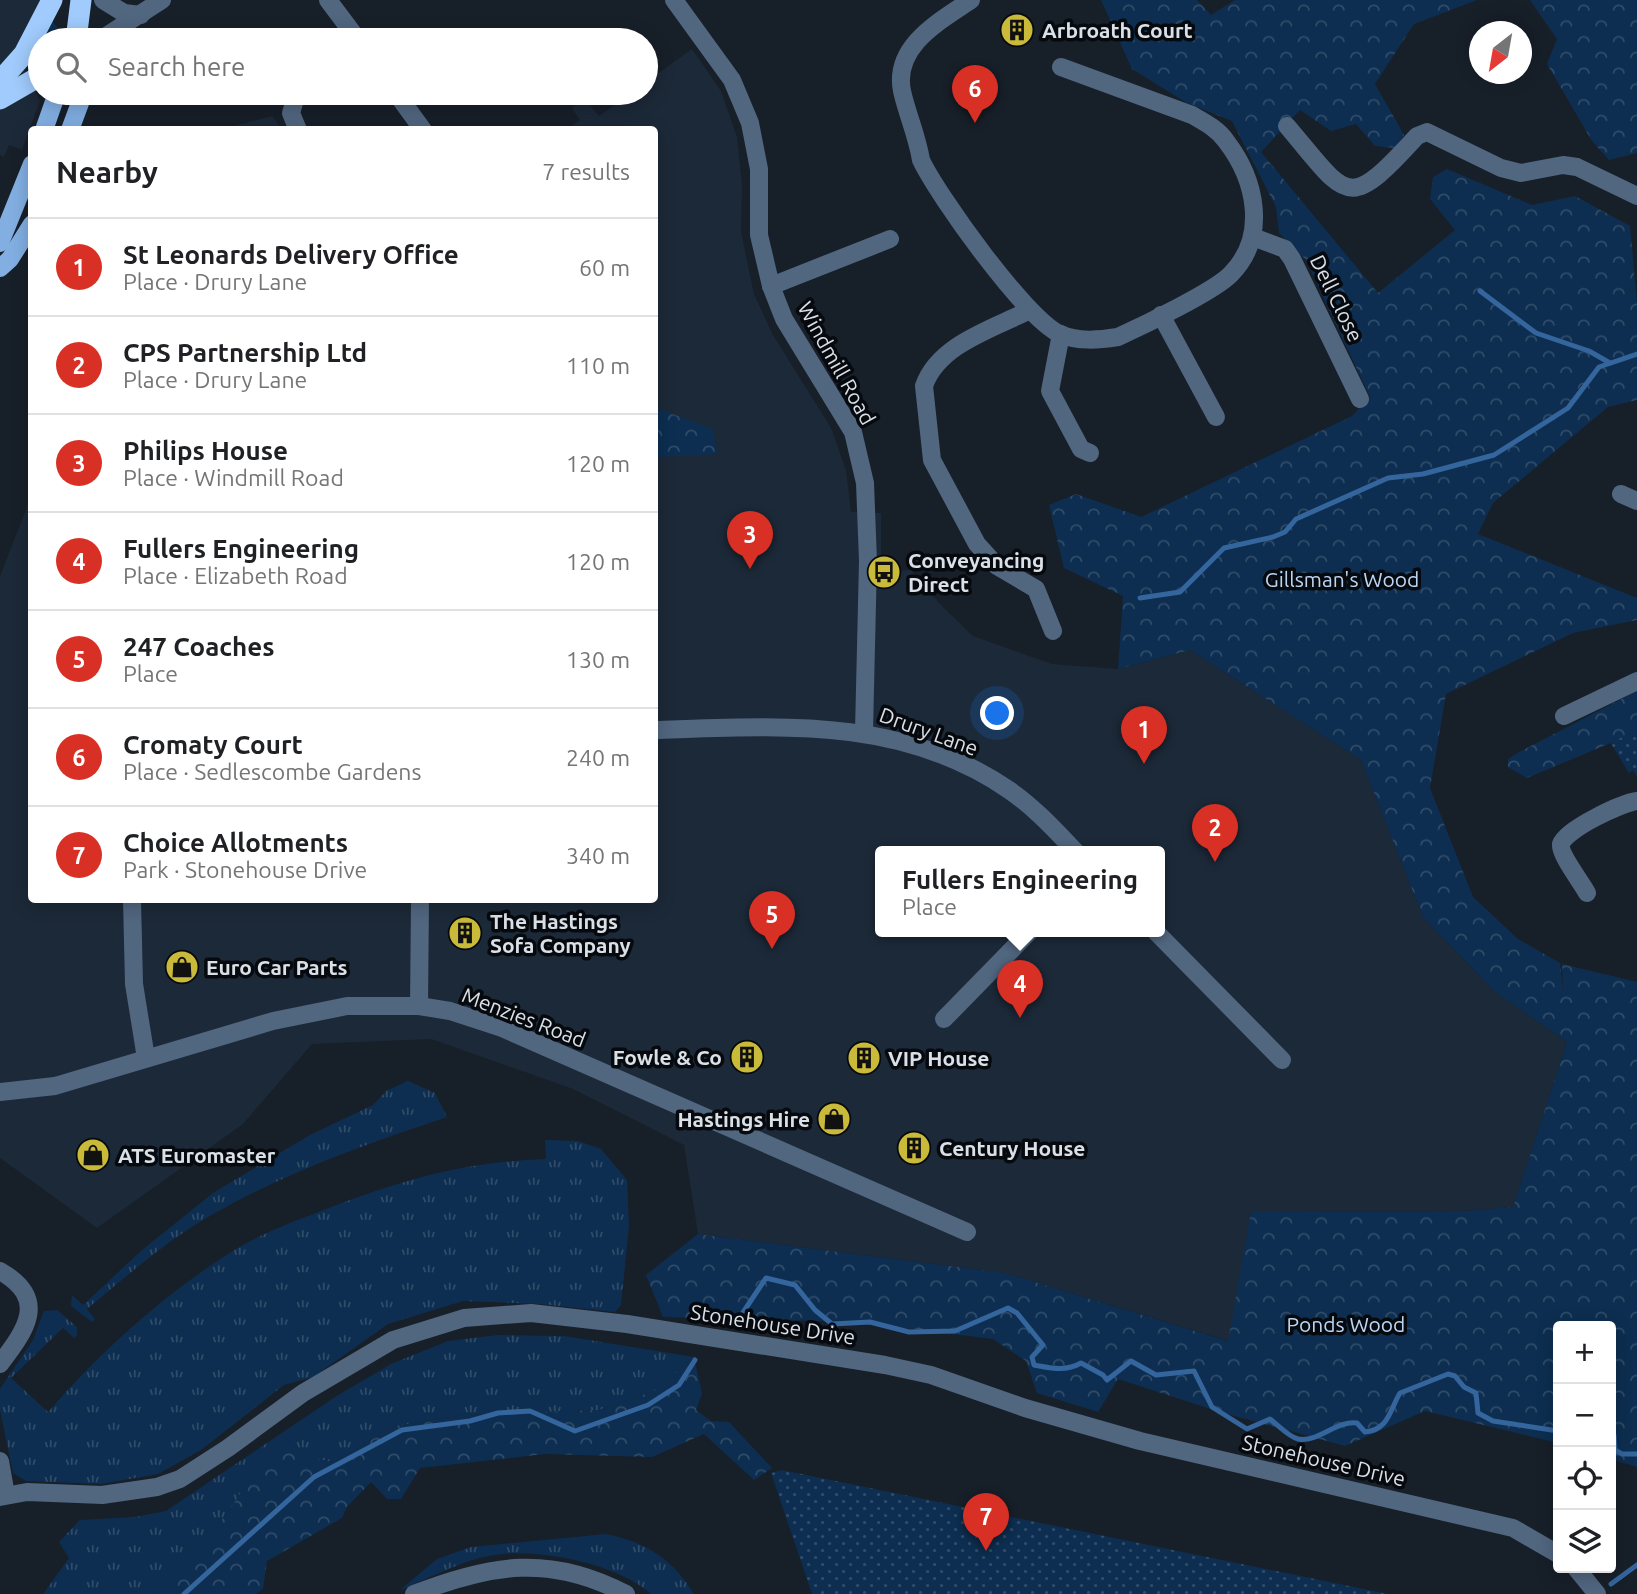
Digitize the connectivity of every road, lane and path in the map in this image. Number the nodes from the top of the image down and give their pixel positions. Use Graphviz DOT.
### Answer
graph roads {
  1 [pos="52,0"];
  2 [pos="81,0"];
  3 [pos="103,0"];
  4 [pos="162,0"];
  5 [pos="328,0"];
  6 [pos="674,0"];
  7 [pos="971,0"];
  8 [pos="141,15"];
  9 [pos="37,28"];
  10 [pos="78,28"];
  11 [pos="120,28"];
  12 [pos="349,28"];
  13 [pos="28,46"];
  14 [pos="1061,67"];
  15 [pos="0,81"];
  16 [pos="28,83"];
  17 [pos="0,99"];
  18 [pos="53,105"];
  19 [pos="79,105"];
  20 [pos="293,105"];
  21 [pos="405,105"];
  22 [pos="45,126"];
  23 [pos="71,126"];
  24 [pos="296,126"];
  25 [pos="420,126"];
  26 [pos="1287,126"];
  27 [pos="28,174"];
  28 [pos="1637,196"];
  29 [pos="28,230"];
  30 [pos="1253,237"];
  31 [pos="890,239"];
  32 [pos="0,243"];
  33 [pos="0,268"];
  34 [pos="771,286"];
  35 [pos="1028,311"];
  36 [pos="1161,315"];
  37 [pos="1061,334"];
  38 [pos="1360,399"];
  39 [pos="1216,417"];
  40 [pos="1090,453"];
  41 [pos="1053,631"];
  42 [pos="1637,681"];
  43 [pos="1564,716"];
  44 [pos="658,730"];
  45 [pos="864,731"];
  46 [pos="1637,802"];
  47 [pos="1070,846"];
  48 [pos="1587,893"];
  49 [pos="132,903"];
  50 [pos="420,903"];
  51 [pos="1024,937"];
  52 [pos="1161,937"];
  53 [pos="419,1006"];
  54 [pos="944,1019"];
  55 [pos="146,1058"];
  56 [pos="1282,1060"];
  57 [pos="0,1092"];
  58 [pos="967,1232"];
  59 [pos="0,1272"];
  60 [pos="0,1364"];
  61 [pos="0,1461"];
  62 [pos="3,1496"];
  63 [pos="1553,1551"];
  64 [pos="1580,1573"];
  65 [pos="439,1589"];
  66 [pos="414,1594"];
  67 [pos="626,1594"];
  68 [pos="1597,1594"];
  1 -- 9 [label="highway"];
  2 -- 10 [label="highway"];
  3 -- 8 [label="street"];
  4 -- 8 [label="street"];
  5 -- 12 [label="street"];
  6 -- 34 [label="street, Windmill Road"];
  7 -- 35 [label="street"];
  8 -- 11 [label="street"];
  13 -- 15 [label="highway"];
  14 -- 30 [label="street"];
  16 -- 17 [label="highway"];
  18 -- 22 [label="main road"];
  19 -- 23 [label="main road"];
  20 -- 24 [label="street"];
  21 -- 25 [label="street"];
  26 -- 28 [label="street"];
  27 -- 32 [label="main road"];
  29 -- 33 [label="main road"];
  30 -- 36 [label="street"];
  30 -- 38 [label="street, Dell Close"];
  31 -- 34 [label="street"];
  34 -- 45 [label="street, Windmill Road"];
  35 -- 37 [label="street"];
  35 -- 41 [label="street"];
  36 -- 37 [label="street"];
  36 -- 39 [label="street"];
  37 -- 40 [label="street"];
  42 -- 43 [label="street"];
  44 -- 45 [label="street, Drury Lane"];
  45 -- 47 [label="street, Drury Lane"];
  46 -- 48 [label="street"];
  49 -- 55 [label="street"];
  50 -- 53 [label="street"];
  51 -- 54 [label="street"];
  52 -- 56 [label="street"];
  53 -- 55 [label="street, Menzies Road"];
  53 -- 58 [label="street, Menzies Road"];
  55 -- 57 [label="street, Menzies Road"];
  59 -- 60 [label="street"];
  61 -- 62 [label="street"];
  62 -- 63 [label="street, Stonehouse Drive"];
  64 -- 68 [label="street"];
  65 -- 66 [label="street"];
  65 -- 67 [label="street"];
}
